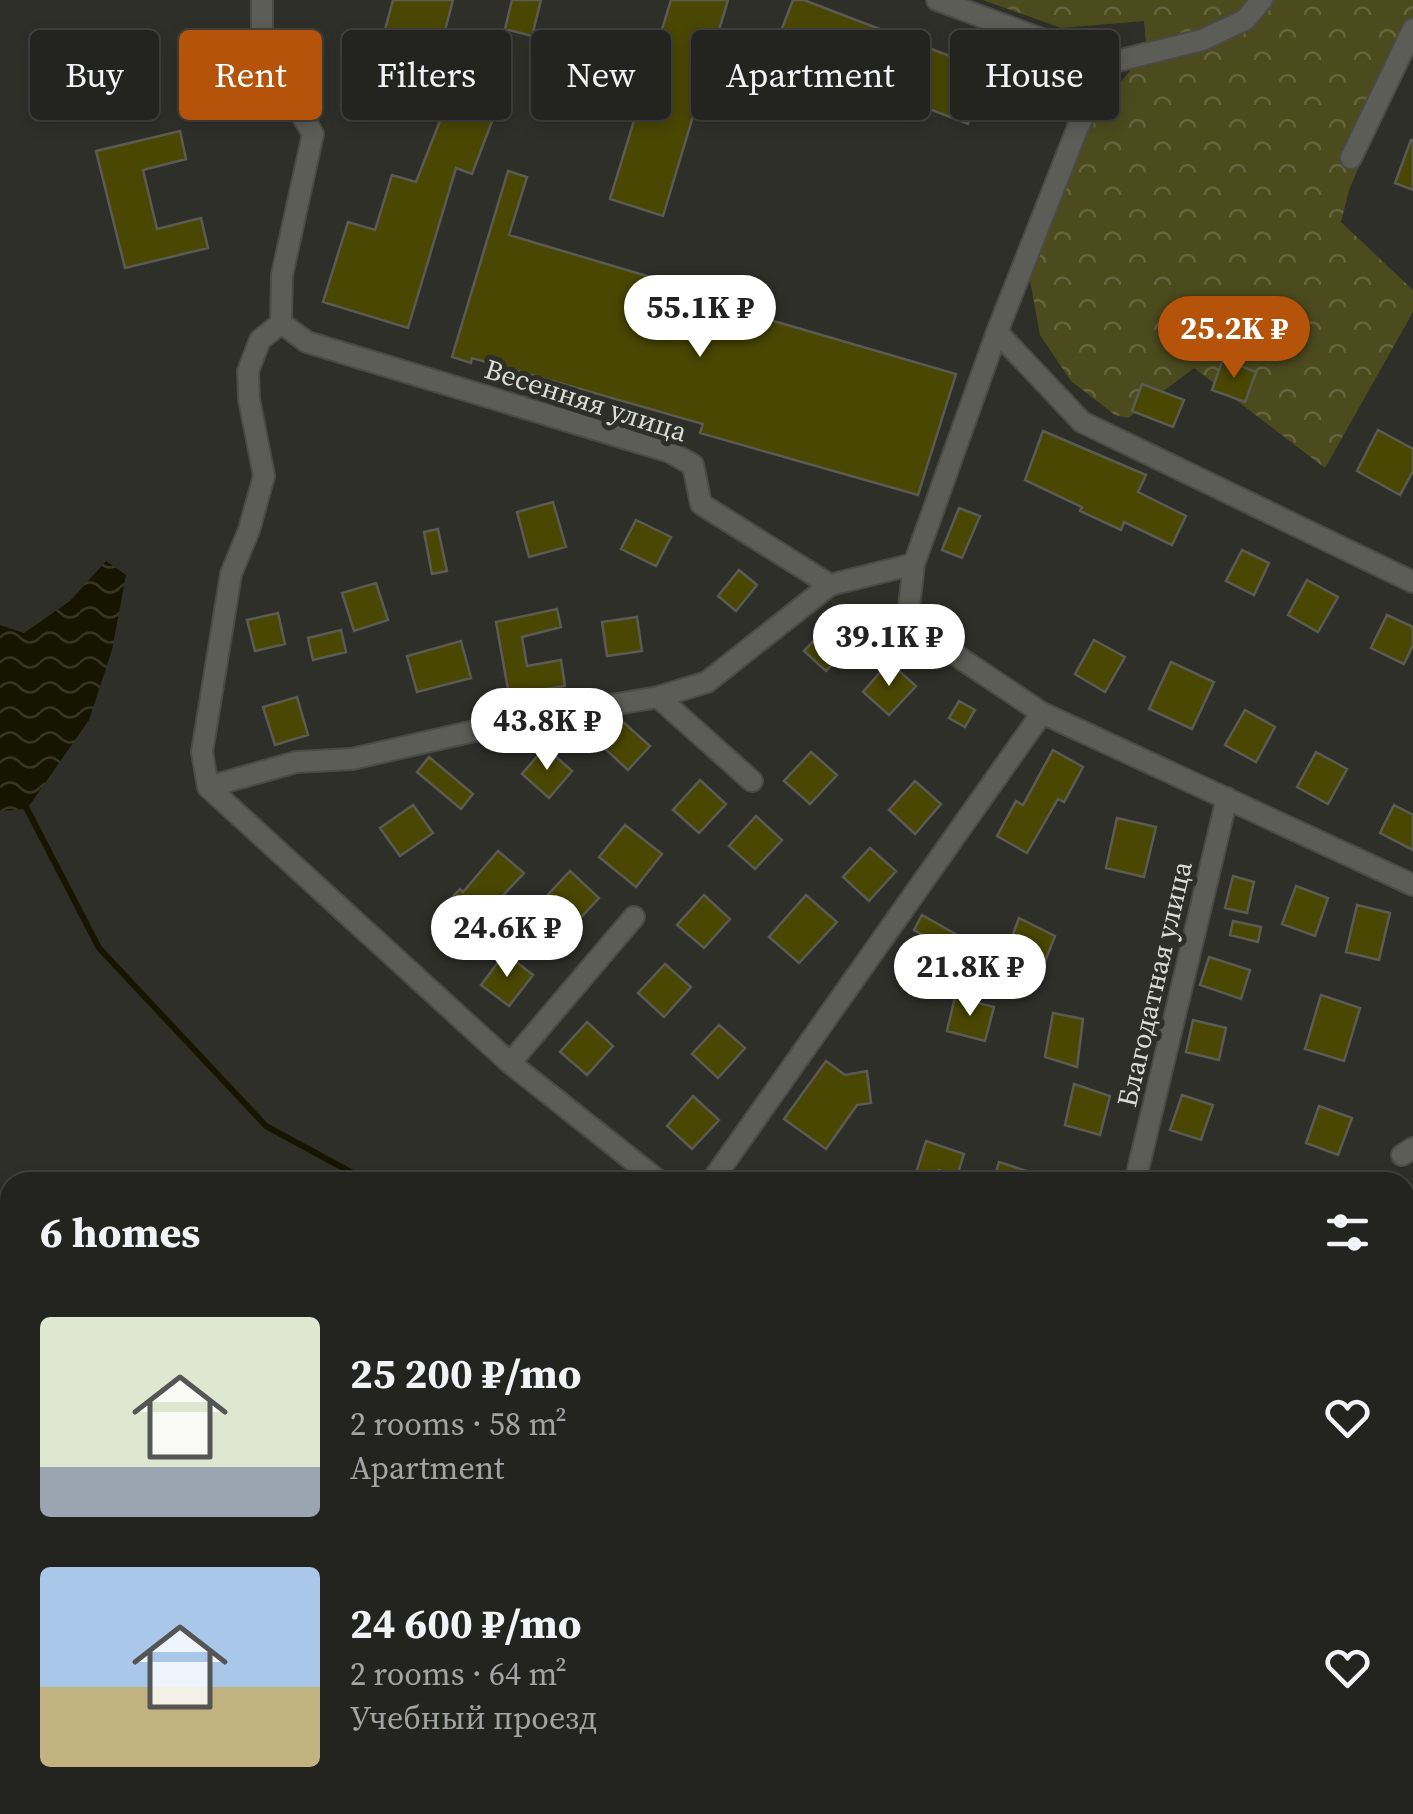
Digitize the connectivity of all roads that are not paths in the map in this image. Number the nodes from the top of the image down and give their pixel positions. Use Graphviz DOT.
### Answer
graph roads {
  1 [pos="262,0"];
  2 [pos="936,0"];
  3 [pos="1262,0"];
  4 [pos="1413,29"];
  5 [pos="1017,30"];
  6 [pos="1119,61"];
  7 [pos="1082,120"];
  8 [pos="1351,158"];
  9 [pos="281,323"];
  10 [pos="998,332"];
  11 [pos="914,564"];
  12 [pos="1413,582"];
  13 [pos="830,585"];
  14 [pos="658,697"];
  15 [pos="1042,713"];
  16 [pos="752,781"];
  17 [pos="208,787"];
  18 [pos="1226,798"];
  19 [pos="1413,885"];
  20 [pos="634,918"];
  21 [pos="510,1063"];
  22 [pos="647,1172"];
  23 [pos="718,1172"];
  24 [pos="1137,1172"];
  1 -- 9 [label="street"];
  2 -- 5 [label="street"];
  3 -- 6 [label="street"];
  4 -- 8 [label="street"];
  7 -- 10 [label="street"];
  9 -- 13 [label="street, Весенняя улица"];
  9 -- 17 [label="street"];
  10 -- 11 [label="street"];
  10 -- 12 [label="street"];
  11 -- 13 [label="street"];
  11 -- 15 [label="street"];
  13 -- 14 [label="street"];
  14 -- 16 [label="street"];
  14 -- 17 [label="street"];
  15 -- 18 [label="street"];
  15 -- 23 [label="street"];
  17 -- 21 [label="street"];
  18 -- 19 [label="street"];
  18 -- 24 [label="street, Благодатная улица"];
  20 -- 21 [label="street"];
  21 -- 22 [label="street"];
}
